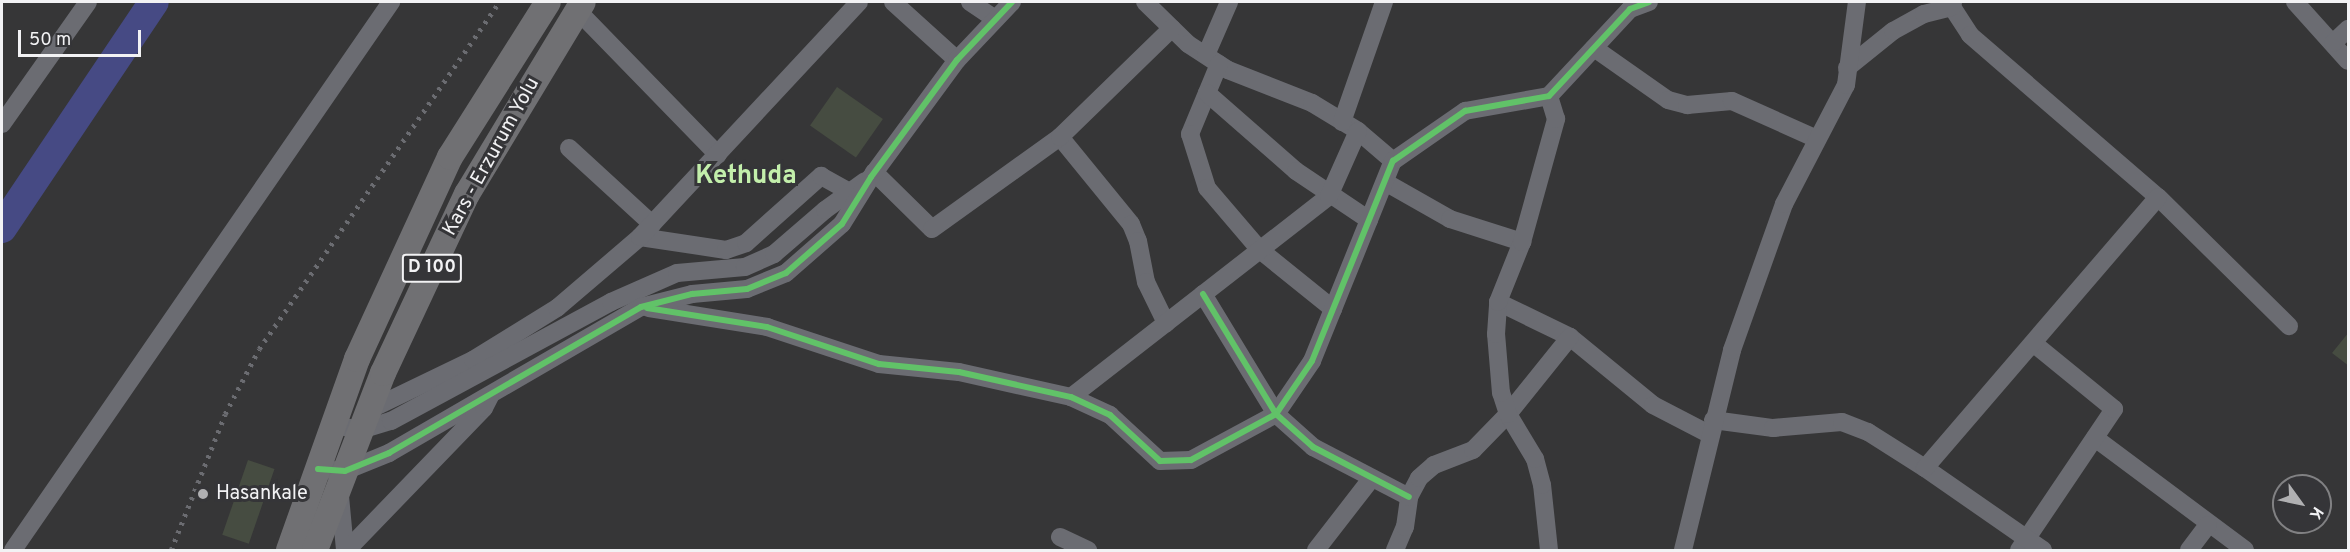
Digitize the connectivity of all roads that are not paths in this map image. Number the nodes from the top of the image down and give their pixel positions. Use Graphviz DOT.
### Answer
graph roads {
  1 [pos="88,2"];
  2 [pos="391,2"];
  3 [pos="549,2"];
  4 [pos="859,2"];
  5 [pos="893,2"];
  6 [pos="970,2"];
  7 [pos="1012,2"];
  8 [pos="1145,2"];
  9 [pos="1229,2"];
  10 [pos="1384,2"];
  11 [pos="1649,2"];
  12 [pos="1857,2"];
  13 [pos="2295,2"];
  14 [pos="1952,4"];
  15 [pos="580,6"];
  16 [pos="995,19"];
  17 [pos="1172,28"];
  18 [pos="2349,29"];
  19 [pos="2333,43"];
  20 [pos="1594,48"];
  21 [pos="957,60"];
  22 [pos="1212,60"];
  23 [pos="2349,61"];
  24 [pos="1847,68"];
  25 [pos="1207,93"];
  26 [pos="1549,96"];
  27 [pos="2,124"];
  28 [pos="1350,126"];
  29 [pos="1060,137"];
  30 [pos="1817,140"];
  31 [pos="569,148"];
  32 [pos="718,155"];
  33 [pos="1393,161"];
  34 [pos="873,174"];
  35 [pos="1385,182"];
  36 [pos="850,192"];
  37 [pos="1329,196"];
  38 [pos="2158,197"];
  39 [pos="1369,220"];
  40 [pos="646,231"];
  41 [pos="1522,242"];
  42 [pos="1260,250"];
  43 [pos="1203,294"];
  44 [pos="1498,302"];
  45 [pos="641,307"];
  46 [pos="1333,309"];
  47 [pos="1166,323"];
  48 [pos="2289,326"];
  49 [pos="1570,337"];
  50 [pos="2032,343"];
  51 [pos="492,391"];
  52 [pos="1071,397"];
  53 [pos="1276,414"];
  54 [pos="1508,414"];
  55 [pos="365,420"];
  56 [pos="333,425"];
  57 [pos="1711,427"];
  58 [pos="2095,438"];
  59 [pos="318,468"];
  60 [pos="1925,468"];
  61 [pos="342,479"];
  62 [pos="1371,479"];
  63 [pos="1409,497"];
  64 [pos="2208,525"];
  65 [pos="1060,537"];
  66 [pos="2023,545"];
  67 [pos="13,550"];
  68 [pos="289,550"];
  69 [pos="315,550"];
  70 [pos="346,550"];
  71 [pos="1088,550"];
  72 [pos="1316,550"];
  73 [pos="1395,550"];
  74 [pos="1549,550"];
  75 [pos="1683,550"];
  76 [pos="2043,550"];
  77 [pos="2189,550"];
  78 [pos="2245,550"];
  1 -- 27 [label="street"];
  2 -- 67 [label="street"];
  3 -- 56 [label="highway, Kars - Erzurum Yolu / D 100"];
  4 -- 32 [label="street"];
  5 -- 21 [label="street"];
  6 -- 16 [label="street"];
  7 -- 16 [label="street"];
  8 -- 17 [label="street"];
  9 -- 22 [label="street"];
  10 -- 28 [label="street"];
  11 -- 20 [label="street"];
  12 -- 24 [label="street"];
  13 -- 19 [label="street"];
  14 -- 24 [label="street"];
  14 -- 38 [label="street"];
  15 -- 32 [label="street"];
  15 -- 55 [label="highway, Kars - Erzurum Yolu / D 100"];
  16 -- 21 [label="street"];
  17 -- 22 [label="street"];
  17 -- 29 [label="street"];
  18 -- 19 [label="street"];
  19 -- 23 [label="street"];
  20 -- 26 [label="street"];
  20 -- 30 [label="street"];
  21 -- 34 [label="street"];
  22 -- 25 [label="street"];
  22 -- 28 [label="street"];
  24 -- 30 [label="street"];
  25 -- 37 [label="street"];
  25 -- 42 [label="street"];
  26 -- 33 [label="street"];
  26 -- 41 [label="street"];
  28 -- 33 [label="street"];
  28 -- 37 [label="street"];
  29 -- 34 [label="street"];
  29 -- 47 [label="street"];
  30 -- 57 [label="street"];
  31 -- 40 [label="street"];
  32 -- 40 [label="street"];
  33 -- 35 [label="street"];
  34 -- 36 [label="street"];
  34 -- 45 [label="street"];
  35 -- 39 [label="street"];
  35 -- 41 [label="street"];
  36 -- 40 [label="street"];
  36 -- 55 [label="street"];
  37 -- 39 [label="street"];
  37 -- 42 [label="street"];
  38 -- 48 [label="street"];
  38 -- 50 [label="street"];
  39 -- 46 [label="street"];
  40 -- 55 [label="street"];
  41 -- 44 [label="street"];
  42 -- 43 [label="street"];
  42 -- 46 [label="street"];
  43 -- 47 [label="street"];
  43 -- 53 [label="street"];
  44 -- 49 [label="street"];
  44 -- 54 [label="street"];
  45 -- 51 [label="street"];
  45 -- 52 [label="street"];
  46 -- 53 [label="street"];
  47 -- 52 [label="street"];
  49 -- 54 [label="street"];
  49 -- 57 [label="street"];
  50 -- 58 [label="street"];
  50 -- 60 [label="street"];
  51 -- 61 [label="street"];
  51 -- 70 [label="street"];
  52 -- 53 [label="street"];
  53 -- 62 [label="street"];
  54 -- 63 [label="street"];
  54 -- 74 [label="street"];
  55 -- 56 [label="street"];
  55 -- 61 [label="highway, Kars - Erzurum Yolu / D 100"];
  56 -- 59 [label="highway, Kars - Erzurum Yolu / D 100"];
  57 -- 60 [label="street"];
  57 -- 75 [label="street"];
  58 -- 64 [label="street"];
  58 -- 66 [label="street"];
  59 -- 61 [label="street"];
  59 -- 68 [label="highway, Kars - Erzurum Yolu / D 100"];
  60 -- 66 [label="street"];
  61 -- 69 [label="highway, Kars - Erzurum Yolu / D 100"];
  61 -- 70 [label="street"];
  62 -- 63 [label="street"];
  62 -- 72 [label="street"];
  63 -- 73 [label="street"];
  64 -- 77 [label="street"];
  64 -- 78 [label="street"];
  65 -- 71 [label="street"];
  66 -- 76 [label="street"];
}
